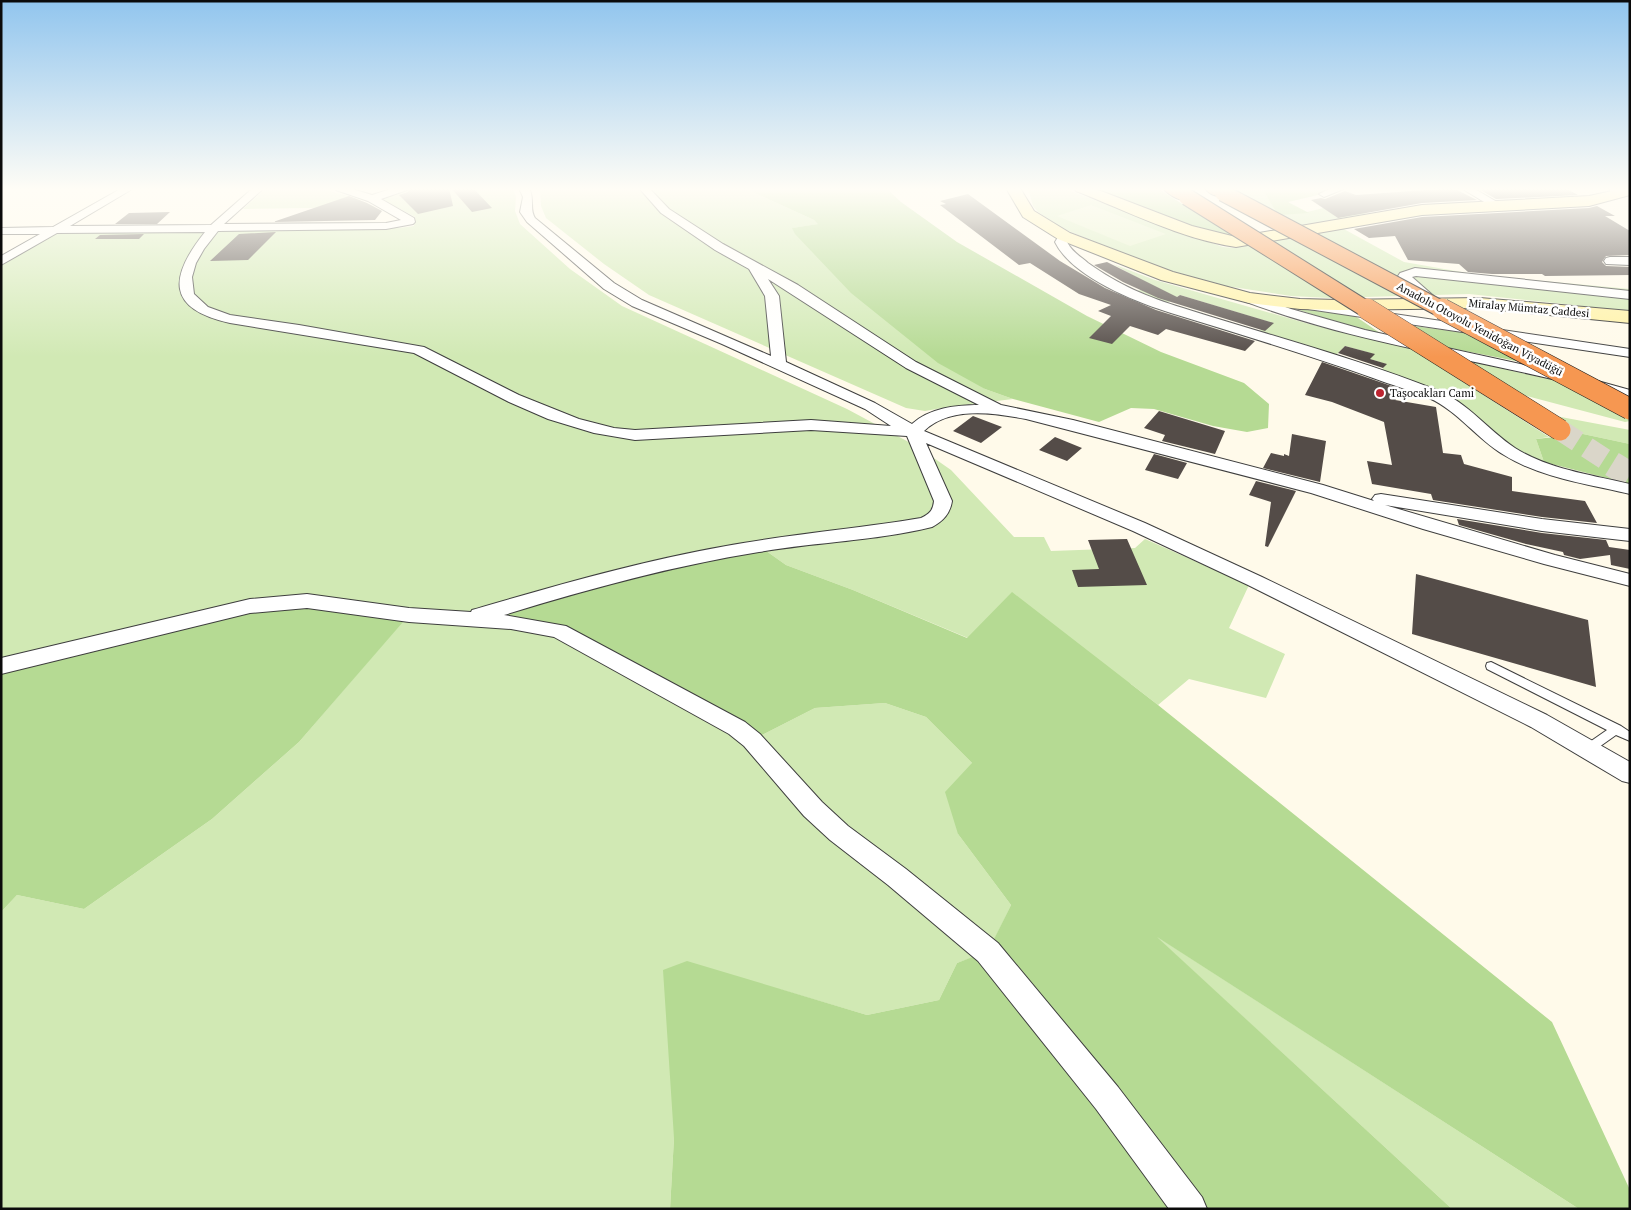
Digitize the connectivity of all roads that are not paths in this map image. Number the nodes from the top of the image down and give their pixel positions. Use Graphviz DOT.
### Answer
graph roads {
  1 [pos="30,244"];
  2 [pos="202,244"];
  3 [pos="560,244"];
  4 [pos="715,244"];
  5 [pos="1062,244"];
  6 [pos="1086,244"];
  7 [pos="1263,244"];
  8 [pos="1320,244"];
  9 [pos="1,261"];
  10 [pos="1610,261"];
  11 [pos="1630,261"];
  12 [pos="751,264"];
  13 [pos="1630,295"];
  14 [pos="1249,298"];
  15 [pos="1434,303"];
  16 [pos="1300,304"];
  17 [pos="1630,318"];
  18 [pos="1630,353"];
  19 [pos="779,364"];
  20 [pos="1630,395"];
  21 [pos="1000,409"];
  22 [pos="1630,409"];
  23 [pos="1560,430"];
  24 [pos="913,432"];
  25 [pos="1317,489"];
  26 [pos="1630,489"];
  27 [pos="1630,535"];
  28 [pos="1630,580"];
  29 [pos="466,619"];
  30 [pos="1,666"];
  31 [pos="1491,666"];
  32 [pos="1617,729"];
  33 [pos="1630,736"];
  34 [pos="1588,749"];
  35 [pos="1630,774"];
  36 [pos="1190,1209"];
  1 -- 9 [label="street"];
  2 -- 24 [label="street"];
  3 -- 19 [label="street"];
  4 -- 12 [label="street"];
  5 -- 26 [label="street"];
  6 -- 14 [label="main road, Miralay Mümtaz Caddesi"];
  7 -- 23 [label="highway, bridge"];
  8 -- 22 [label="highway, Anadolu Otoyolu Yenidoğan Viyadüğü, bridge"];
  10 -- 11 [label="street"];
  12 -- 19 [label="street"];
  12 -- 21 [label="street"];
  13 -- 15 [label="street"];
  14 -- 16 [label="main road, Miralay Mümtaz Caddesi"];
  14 -- 20 [label="street"];
  15 -- 16 [label="main road, Miralay Mümtaz Caddesi"];
  15 -- 17 [label="main road, Miralay Mümtaz Caddesi"];
  16 -- 18 [label="street"];
  19 -- 24 [label="street"];
  21 -- 24 [label="street"];
  21 -- 25 [label="street"];
  24 -- 29 [label="street"];
  24 -- 34 [label="street"];
  25 -- 27 [label="street"];
  25 -- 28 [label="street"];
  29 -- 30 [label="street"];
  29 -- 36 [label="street"];
  31 -- 32 [label="lane"];
  32 -- 33 [label="lane"];
  32 -- 34 [label="lane"];
  34 -- 35 [label="street"];
}
